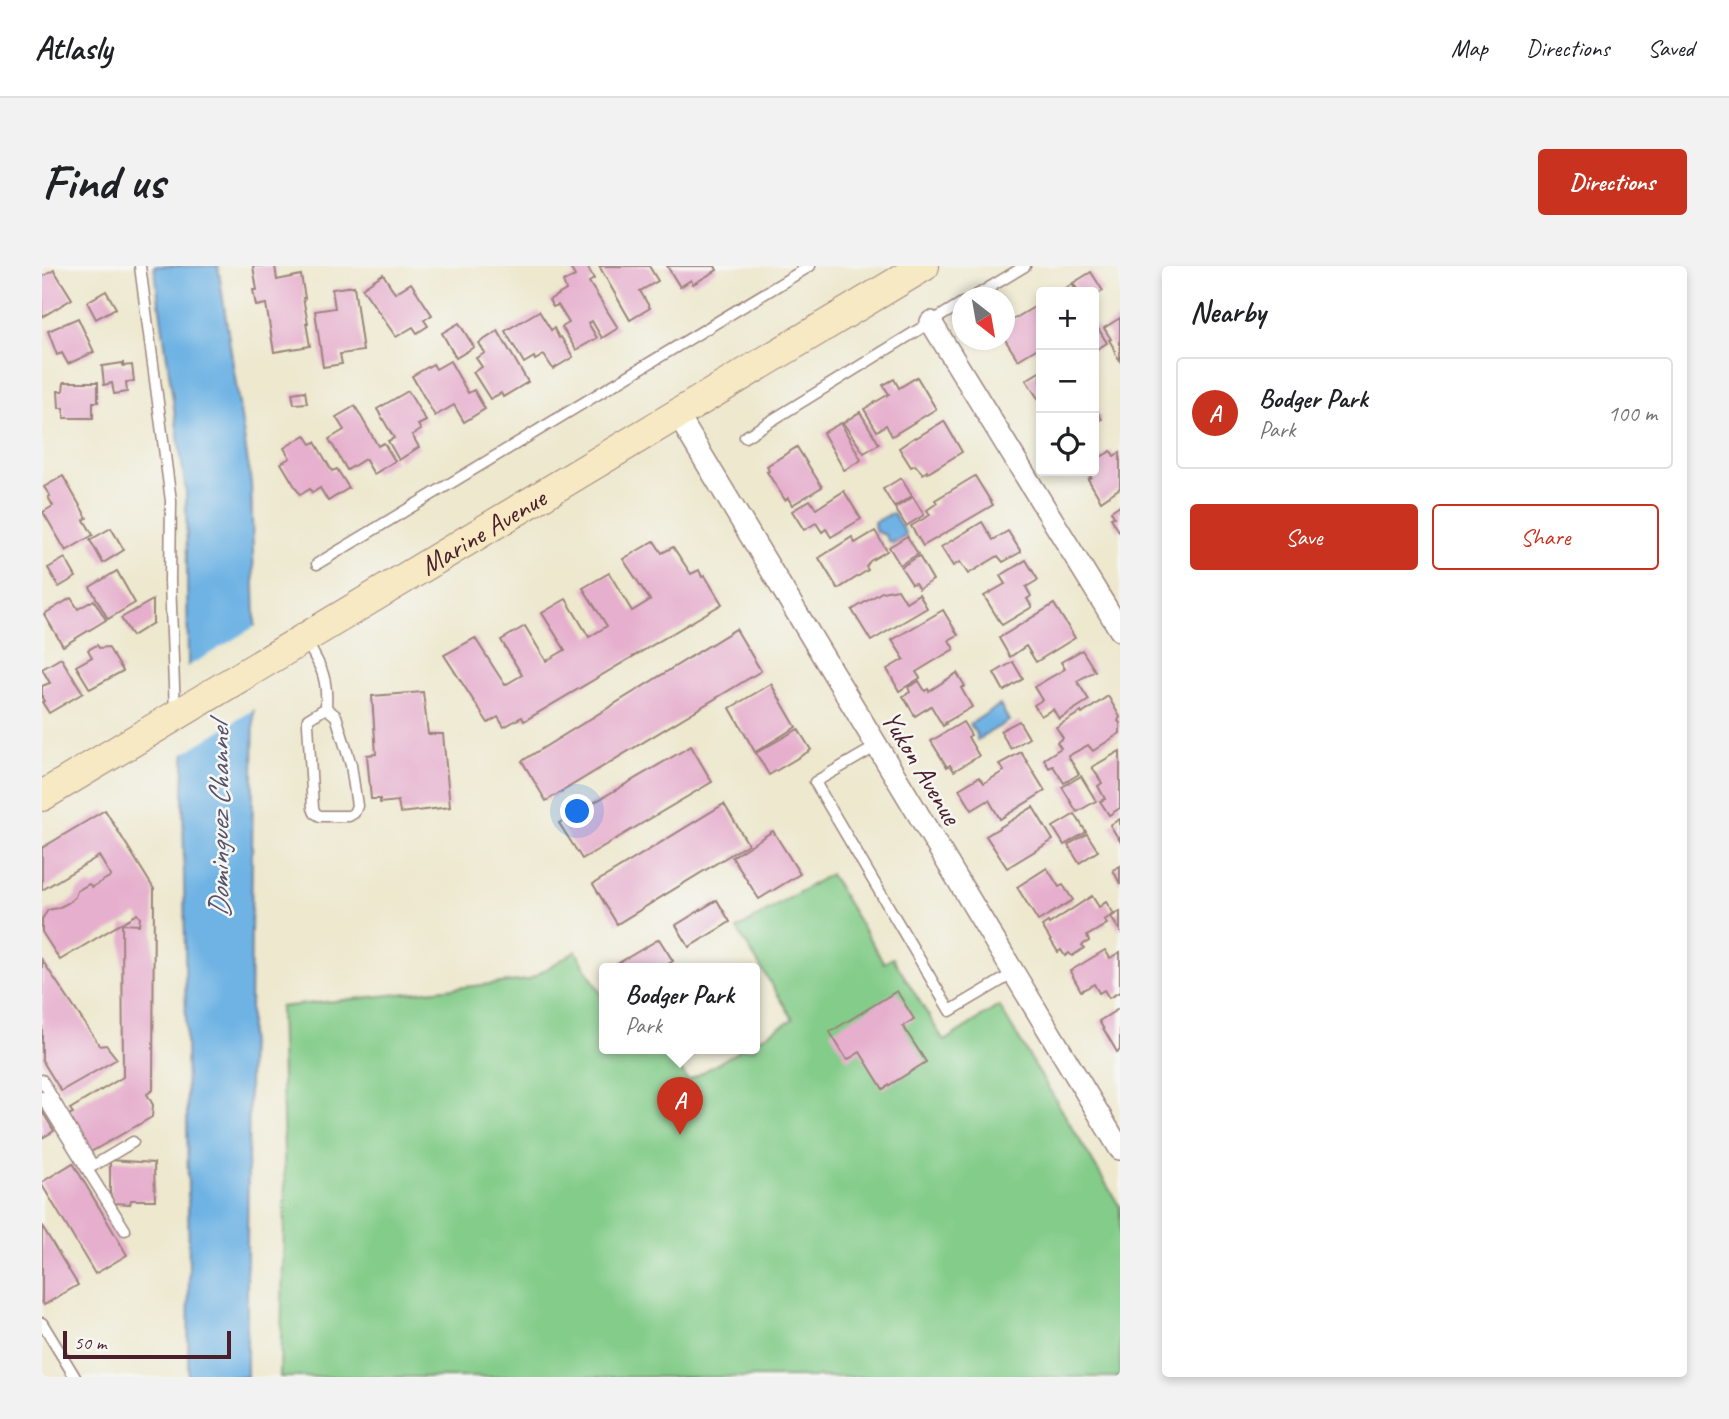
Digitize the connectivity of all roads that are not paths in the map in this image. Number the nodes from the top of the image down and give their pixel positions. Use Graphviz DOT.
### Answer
graph roads {
  1 [pos="140,266"];
  2 [pos="810,266"];
  3 [pos="925,266"];
  4 [pos="1025,266"];
  5 [pos="990,287"];
  6 [pos="952,309"];
  7 [pos="931,322"];
  8 [pos="677,414"];
  9 [pos="745,437"];
  10 [pos="317,564"];
  11 [pos="1120,630"];
  12 [pos="304,638"];
  13 [pos="326,708"];
  14 [pos="176,715"];
  15 [pos="877,746"];
  16 [pos="42,796"];
  17 [pos="1014,973"];
  18 [pos="42,1080"];
  19 [pos="42,1097"];
  20 [pos="133,1142"];
  21 [pos="1120,1149"];
  22 [pos="125,1230"];
  23 [pos="42,1323"];
  24 [pos="75,1377"];
  1 -- 14 [label="lane"];
  2 -- 10 [label="lane"];
  3 -- 8 [label="main road, Marine Avenue"];
  4 -- 5 [label="lane"];
  6 -- 7 [label="lane"];
  7 -- 9 [label="lane"];
  7 -- 11 [label="street"];
  8 -- 12 [label="main road, Marine Avenue"];
  8 -- 15 [label="street, Yukon Avenue"];
  12 -- 13 [label="lane"];
  12 -- 14 [label="main road, Marine Avenue"];
  13 -- 13 [label="lane"];
  14 -- 16 [label="main road, Marine Avenue"];
  15 -- 17 [label="street, Yukon Avenue"];
  15 -- 17 [label="lane"];
  17 -- 21 [label="street, Yukon Avenue"];
  18 -- 20 [label="lane"];
  19 -- 22 [label="lane"];
  23 -- 24 [label="lane"];
}
